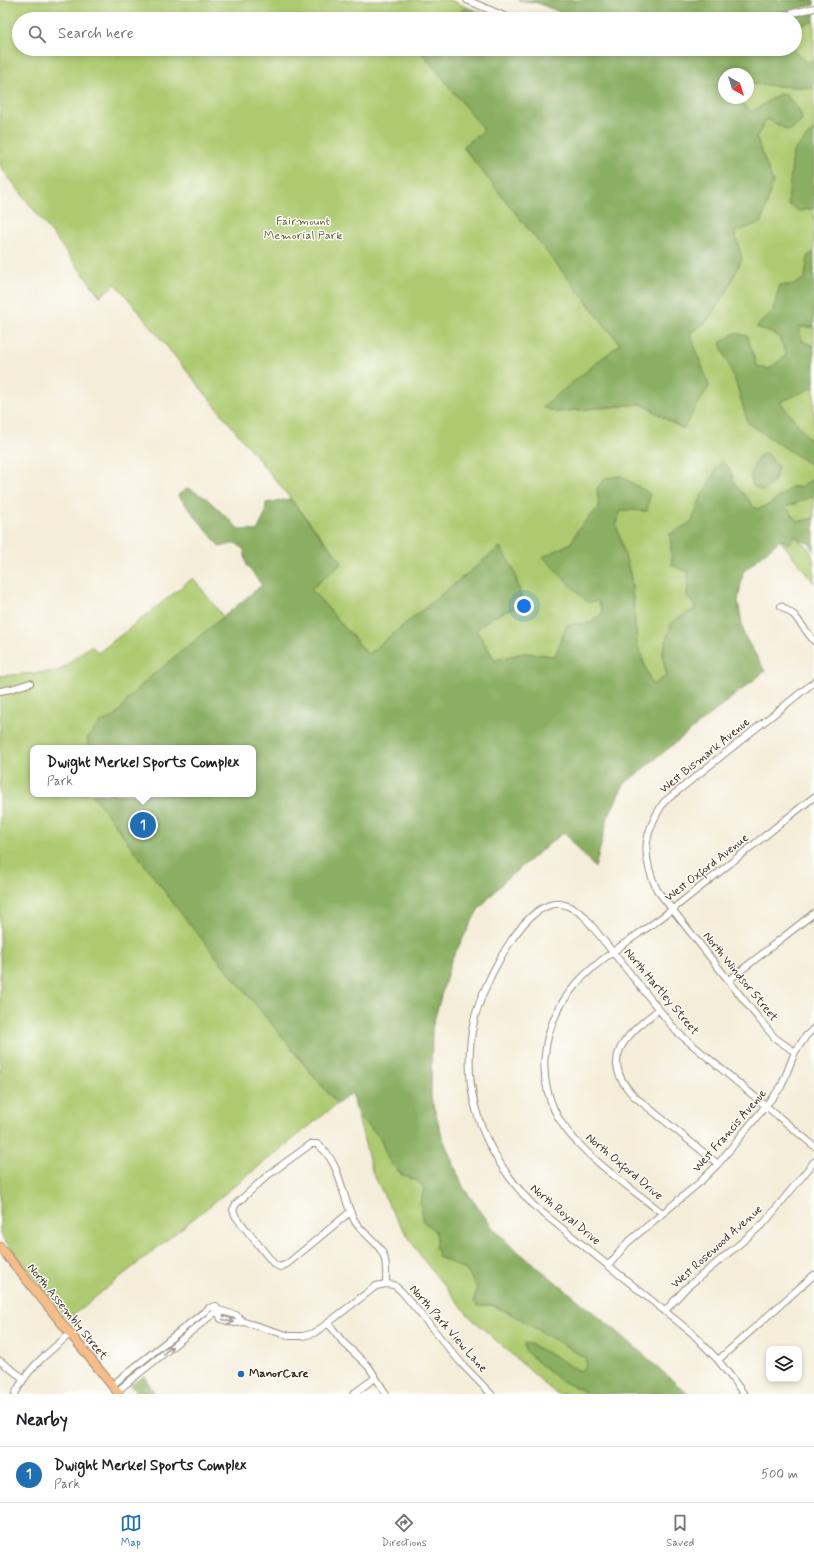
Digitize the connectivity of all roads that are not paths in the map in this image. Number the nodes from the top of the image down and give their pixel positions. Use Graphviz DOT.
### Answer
graph roads {
  1 [pos="467,0"];
  2 [pos="814,8"];
  3 [pos="495,12"];
  4 [pos="798,12"];
  5 [pos="781,606"];
  6 [pos="814,640"];
  7 [pos="814,682"];
  8 [pos="30,683"];
  9 [pos="0,690"];
  10 [pos="814,797"];
  11 [pos="548,905"];
  12 [pos="672,910"];
  13 [pos="814,913"];
  14 [pos="612,952"];
  15 [pos="729,980"];
  16 [pos="658,1010"];
  17 [pos="814,1028"];
  18 [pos="795,1052"];
  19 [pos="766,1108"];
  20 [pos="814,1146"];
  21 [pos="814,1162"];
  22 [pos="718,1164"];
  23 [pos="350,1212"];
  24 [pos="662,1214"];
  25 [pos="0,1247"];
  26 [pos="608,1266"];
  27 [pos="814,1275"];
  28 [pos="386,1284"];
  29 [pos="217,1308"];
  30 [pos="665,1311"];
  31 [pos="328,1323"];
  32 [pos="187,1325"];
  33 [pos="192,1331"];
  34 [pos="70,1334"];
  35 [pos="148,1357"];
  36 [pos="718,1360"];
  37 [pos="0,1361"];
  38 [pos="151,1364"];
  39 [pos="23,1378"];
  40 [pos="375,1378"];
  41 [pos="116,1391"];
  42 [pos="15,1394"];
  43 [pos="353,1394"];
  44 [pos="386,1394"];
  45 [pos="491,1394"];
  46 [pos="744,1394"];
  1 -- 3 [label="street"];
  2 -- 4 [label="street"];
  5 -- 6 [label="street"];
  7 -- 12 [label="street, West Bismark Avenue"];
  8 -- 9 [label="street"];
  10 -- 12 [label="street, West Oxford Avenue"];
  11 -- 14 [label="street, North Hartley Street"];
  11 -- 26 [label="street, North Royal Drive"];
  12 -- 14 [label="street, West Oxford Avenue"];
  12 -- 15 [label="street, North Windsor Street"];
  13 -- 15 [label="street"];
  14 -- 16 [label="street, North Hartley Street"];
  14 -- 24 [label="street, North Oxford Drive"];
  15 -- 18 [label="street, North Windsor Street"];
  16 -- 19 [label="street, North Hartley Street"];
  16 -- 22 [label="street"];
  17 -- 18 [label="street, West Francis Avenue"];
  18 -- 19 [label="street, West Francis Avenue"];
  19 -- 20 [label="street, North Hartley Street"];
  19 -- 22 [label="street, West Francis Avenue"];
  21 -- 30 [label="street, West Rosewood Avenue"];
  22 -- 24 [label="street, West Francis Avenue"];
  23 -- 23 [label="street"];
  23 -- 28 [label="street"];
  24 -- 26 [label="street, West Francis Avenue"];
  25 -- 34 [label="main road, North Assembly Street"];
  26 -- 30 [label="street, North Royal Drive"];
  27 -- 36 [label="street"];
  28 -- 31 [label="street"];
  28 -- 45 [label="street, North Park View Lane"];
  29 -- 31 [label="street"];
  29 -- 32 [label="street"];
  29 -- 33 [label="street"];
  30 -- 36 [label="street, North Royal Drive"];
  31 -- 40 [label="street"];
  32 -- 33 [label="street"];
  32 -- 35 [label="street"];
  38 -- 33 [label="street, one-way"];
  34 -- 39 [label="street"];
  34 -- 41 [label="main road, North Assembly Street"];
  35 -- 38 [label="street"];
  35 -- 41 [label="street"];
  36 -- 46 [label="street, North Royal Drive"];
  37 -- 39 [label="street"];
  38 -- 41 [label="street"];
  39 -- 42 [label="street"];
  40 -- 43 [label="street"];
  40 -- 44 [label="street"];
}
